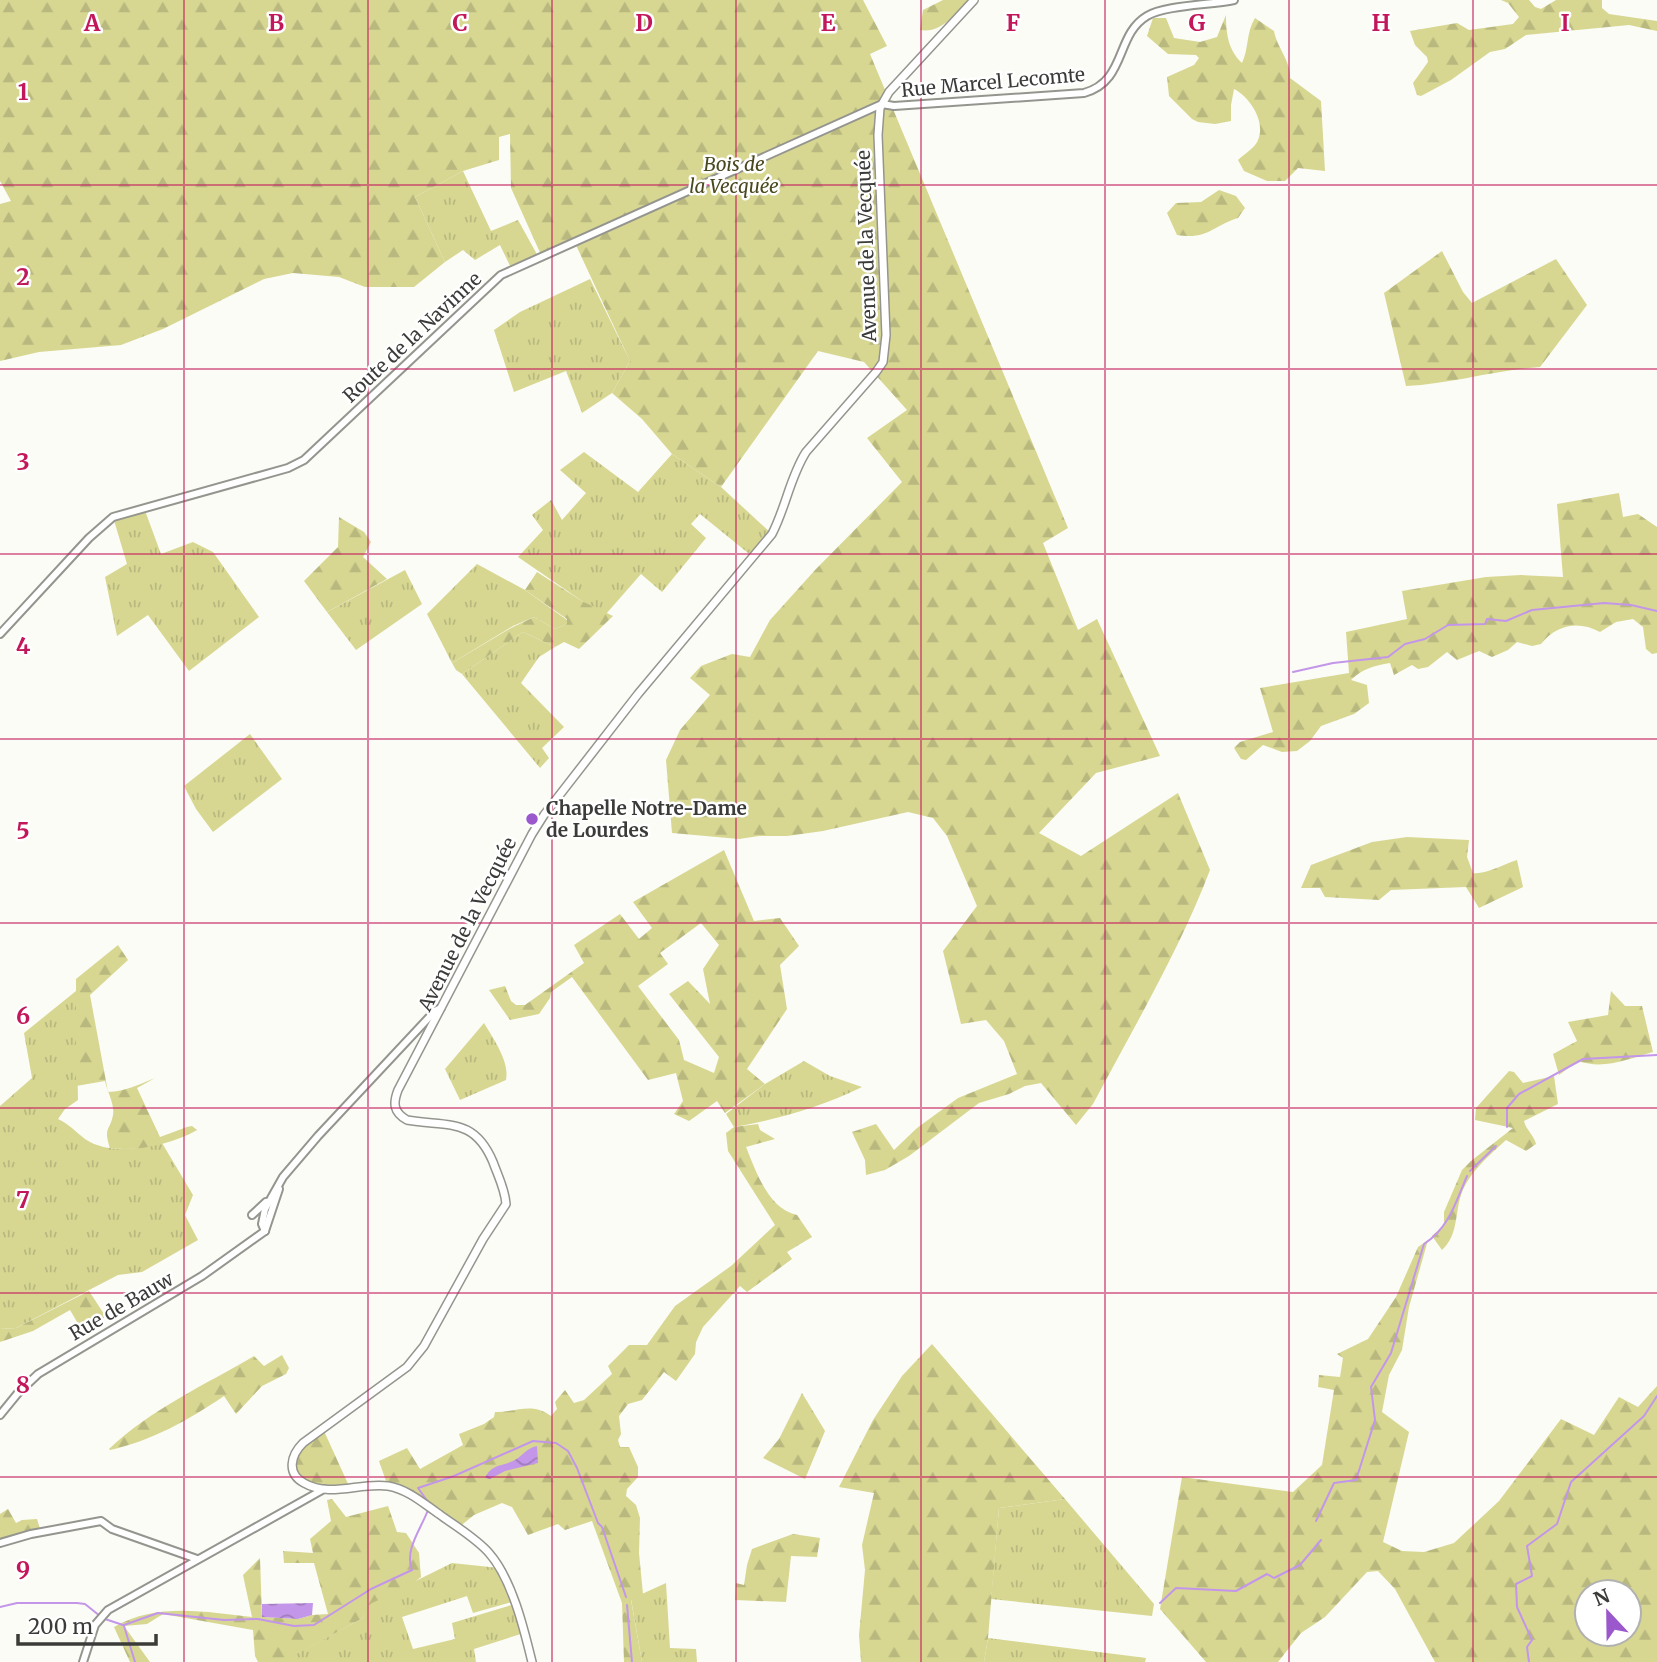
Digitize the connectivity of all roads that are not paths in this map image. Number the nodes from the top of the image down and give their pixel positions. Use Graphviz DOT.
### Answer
graph roads {
  1 [pos="974,0"];
  2 [pos="1234,0"];
  3 [pos="882,104"];
  4 [pos="0,634"];
  5 [pos="441,1008"];
  6 [pos="283,1177"];
  7 [pos="270,1198"];
  8 [pos="252,1215"];
  9 [pos="265,1231"];
  10 [pos="0,1415"];
  11 [pos="324,1489"];
  12 [pos="0,1543"];
  13 [pos="197,1559"];
  14 [pos="532,1661"];
  15 [pos="83,1662"];
  1 -- 3 [label="main road"];
  2 -- 3 [label="street, Rue Marcel Lecomte"];
  3 -- 4 [label="street, Route de la Navinne"];
  3 -- 5 [label="main road, Avenue de la Vecquée"];
  5 -- 6 [label="street"];
  5 -- 11 [label="main road, Avenue de la Vecquée"];
  6 -- 7 [label="street"];
  6 -- 9 [label="street"];
  7 -- 8 [label="street"];
  7 -- 9 [label="street"];
  9 -- 10 [label="street, Rue de Bauw"];
  11 -- 13 [label="street"];
  11 -- 14 [label="main road"];
  12 -- 13 [label="street"];
  13 -- 15 [label="street"];
}
